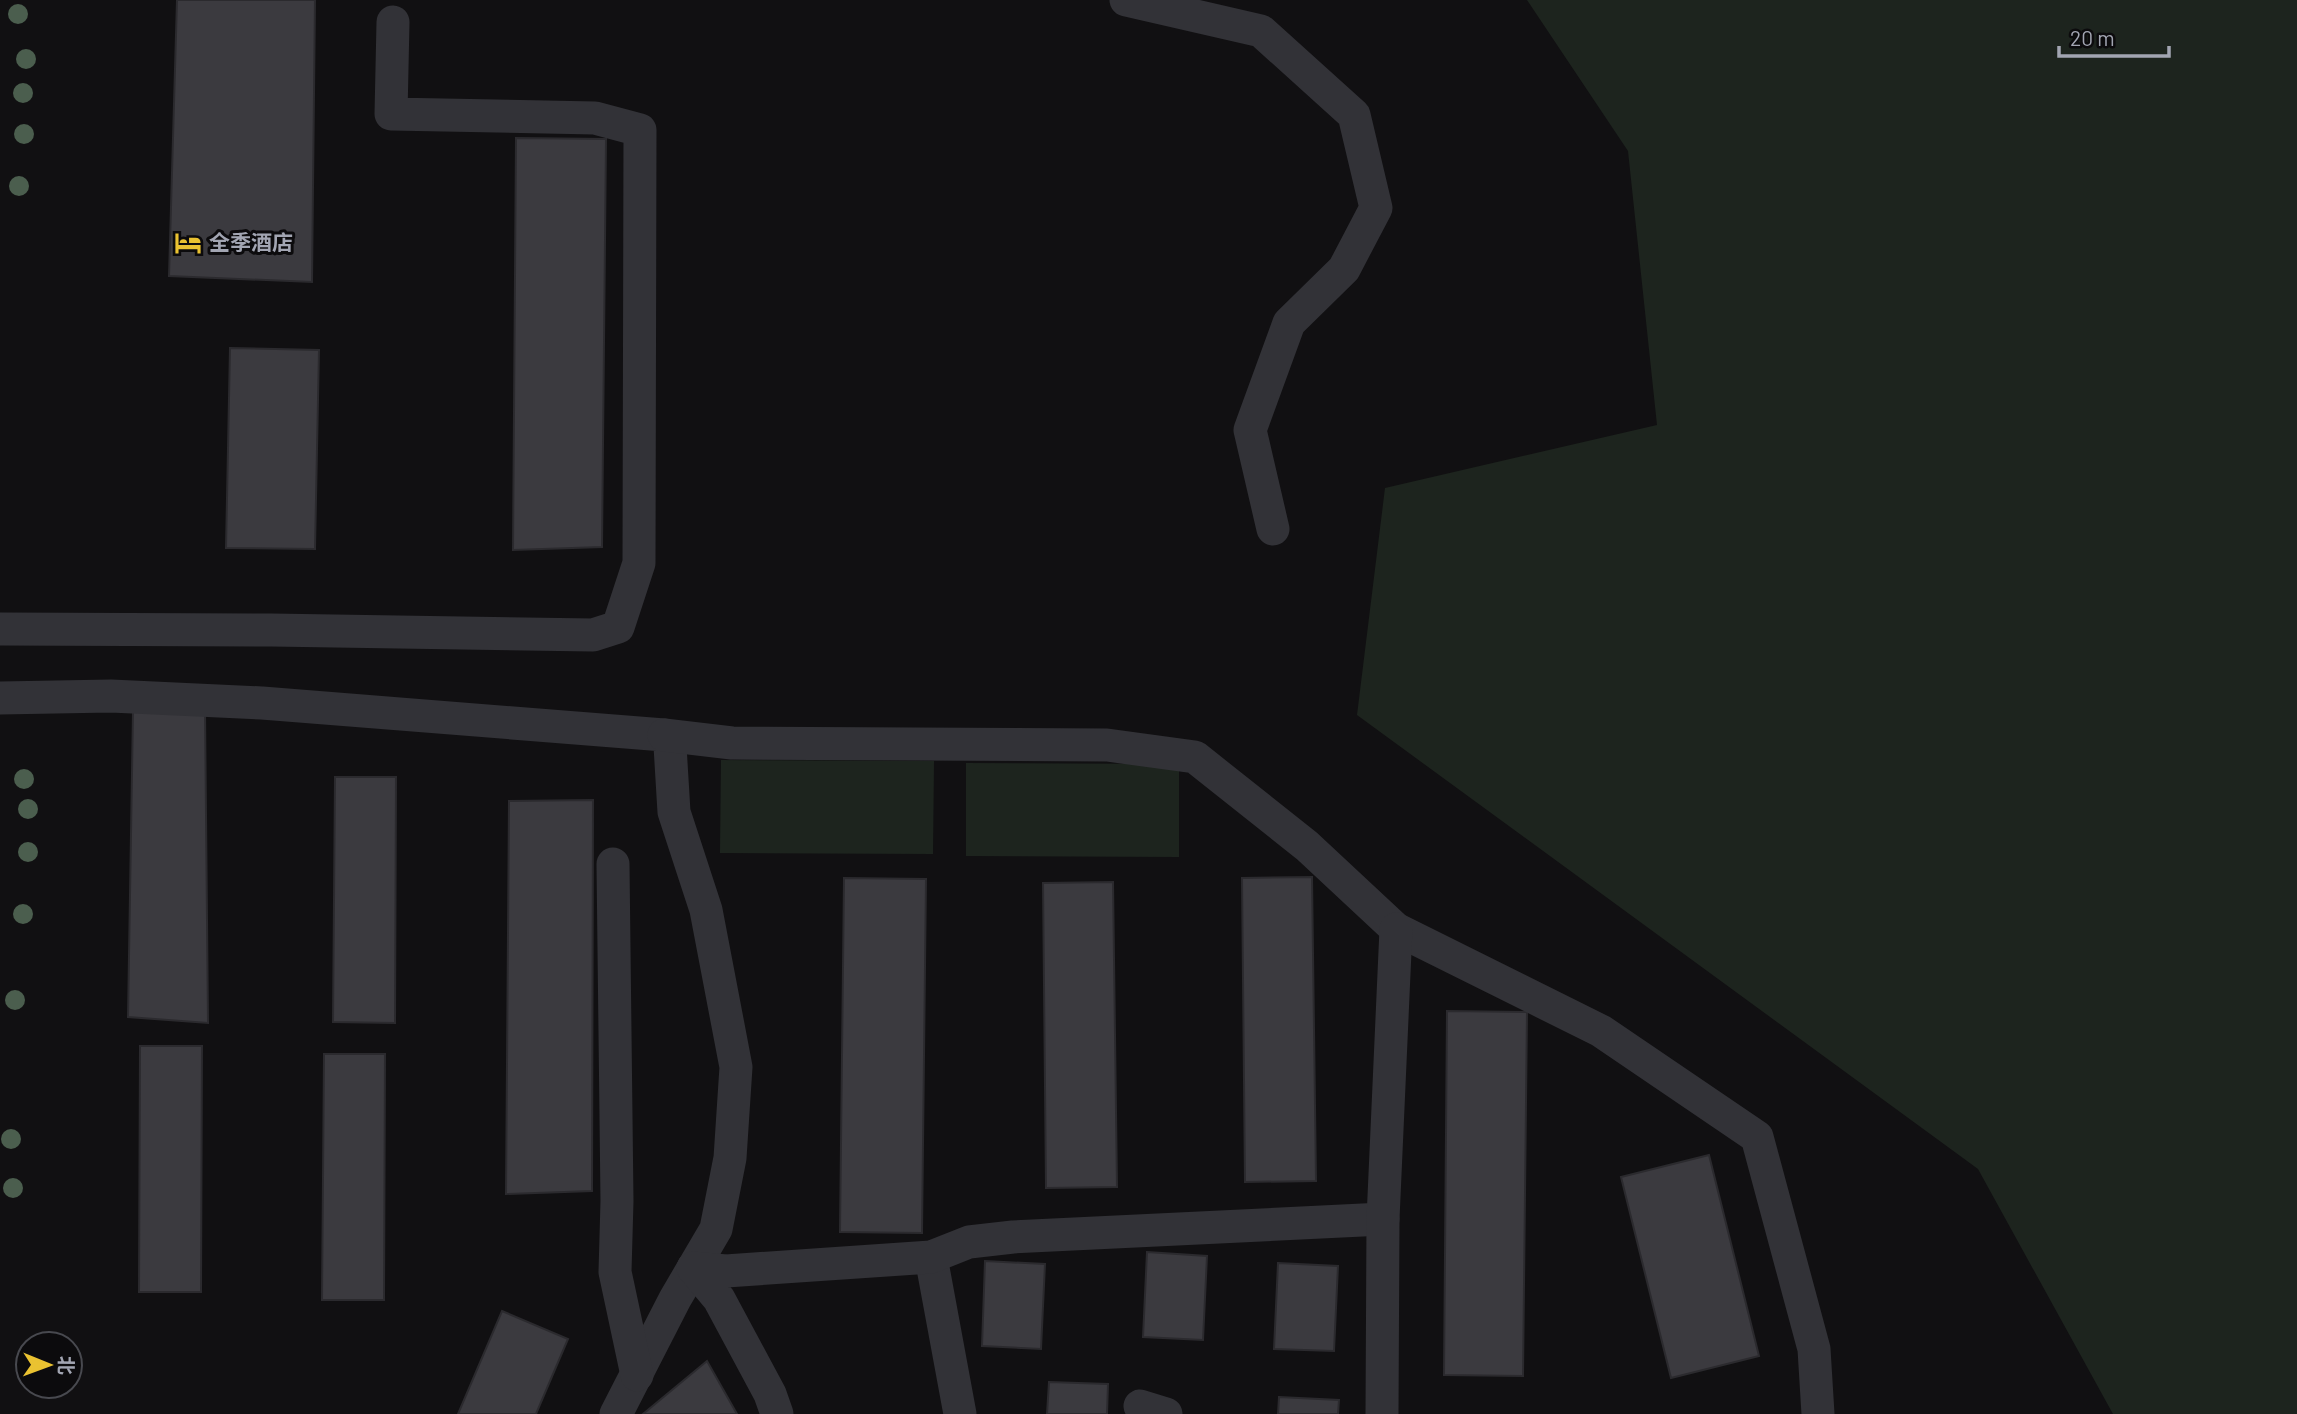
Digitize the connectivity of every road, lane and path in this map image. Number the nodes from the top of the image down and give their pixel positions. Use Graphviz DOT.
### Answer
graph roads {
  1 [pos="1126,0"];
  2 [pos="393,22"];
  3 [pos="1273,529"];
  4 [pos="0,629"];
  5 [pos="0,698"];
  6 [pos="664,735"];
  7 [pos="613,864"];
  8 [pos="1396,929"];
  9 [pos="1383,1219"];
  10 [pos="931,1257"];
  11 [pos="694,1268"];
  12 [pos="637,1374"];
  13 [pos="616,1414"];
  14 [pos="777,1414"];
  15 [pos="960,1414"];
  16 [pos="1382,1414"];
  17 [pos="1818,1414"];
  1 -- 3 [label="street"];
  2 -- 4 [label="street"];
  5 -- 6 [label="street"];
  6 -- 8 [label="street"];
  6 -- 11 [label="street"];
  7 -- 12 [label="street"];
  8 -- 9 [label="street"];
  8 -- 17 [label="street"];
  9 -- 10 [label="street"];
  9 -- 16 [label="street"];
  10 -- 11 [label="street"];
  10 -- 15 [label="street"];
  11 -- 12 [label="street"];
  11 -- 14 [label="street"];
  12 -- 13 [label="street"];
}
